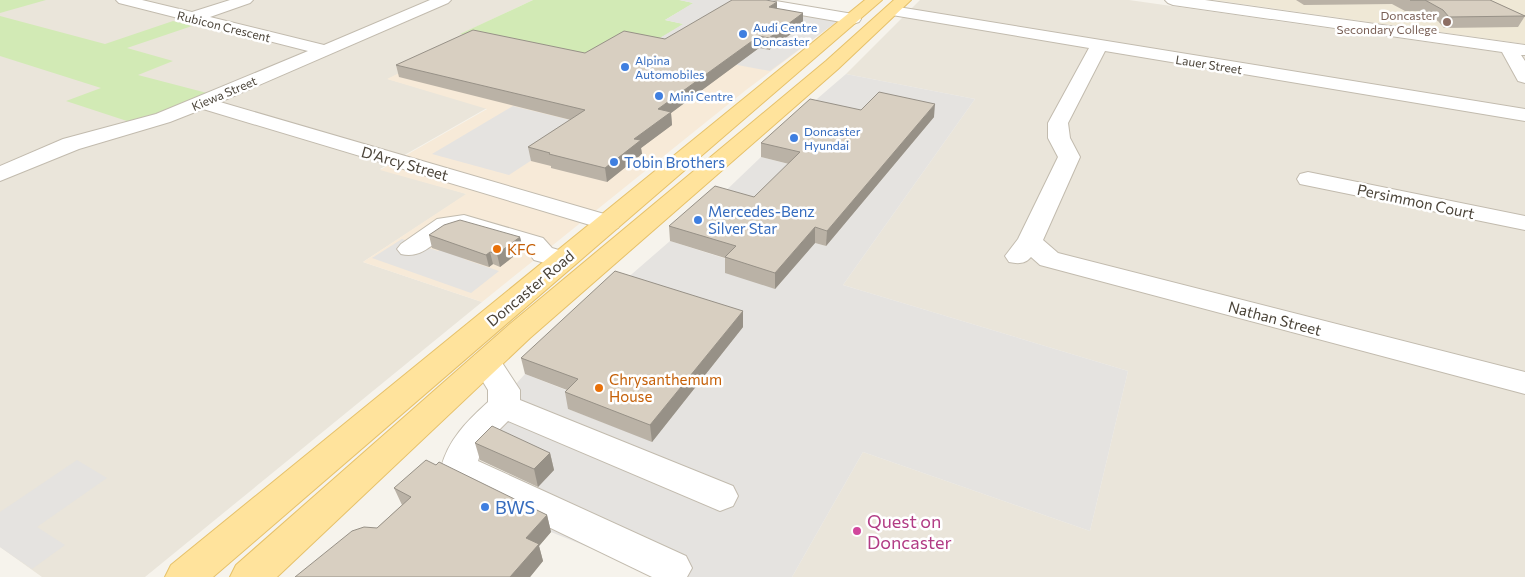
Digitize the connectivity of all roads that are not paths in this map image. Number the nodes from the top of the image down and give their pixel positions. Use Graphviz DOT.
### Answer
graph roads {
  1 [pos="124,0"];
  2 [pos="245,0"];
  3 [pos="443,0"];
  4 [pos="743,0"];
  5 [pos="1174,0"];
  6 [pos="890,4"];
  7 [pos="191,18"];
  8 [pos="853,19"];
  9 [pos="1100,46"];
  10 [pos="1517,48"];
  11 [pos="324,50"];
  12 [pos="804,60"];
  13 [pos="832,65"];
  14 [pos="1525,77"];
  15 [pos="202,103"];
  16 [pos="1525,115"];
  17 [pos="0,174"];
  18 [pos="1308,179"];
  19 [pos="608,223"];
  20 [pos="1525,223"];
  21 [pos="410,248"];
  22 [pos="563,260"];
  23 [pos="500,331"];
  24 [pos="486,362"];
  25 [pos="1525,383"];
  26 [pos="504,406"];
  27 [pos="720,496"];
  28 [pos="672,568"];
  29 [pos="185,577"];
  30 [pos="250,577"];
  1 -- 7 [label="street, Rubicon Crescent"];
  2 -- 7 [label="street"];
  3 -- 11 [label="street, Kiewa Street"];
  4 -- 8 [label="street"];
  5 -- 10 [label="street"];
  6 -- 8 [label="main road, Doncaster Road"];
  6 -- 9 [label="street, Lauer Street"];
  6 -- 13 [label="main road, Doncaster Road"];
  7 -- 11 [label="street, Rubicon Crescent"];
  8 -- 12 [label="main road, Doncaster Road"];
  9 -- 16 [label="street, Lauer Street"];
  9 -- 25 [label="street, Nathan Street"];
  10 -- 14 [label="street"];
  11 -- 15 [label="street, Kiewa Street"];
  12 -- 13 [label="main road"];
  12 -- 19 [label="main road, Doncaster Road"];
  13 -- 23 [label="main road, Doncaster Road"];
  15 -- 17 [label="street, Kiewa Street"];
  15 -- 19 [label="street, D'Arcy Street"];
  18 -- 20 [label="street, Persimmon Court"];
  19 -- 22 [label="main road, Doncaster Road"];
  21 -- 22 [label="street"];
  22 -- 23 [label="main road, Doncaster Road"];
  23 -- 24 [label="main road, Doncaster Road"];
  23 -- 29 [label="main road, Doncaster Road"];
  24 -- 26 [label="street"];
  24 -- 30 [label="main road, Doncaster Road"];
  26 -- 27 [label="street"];
  26 -- 28 [label="street"];
}
